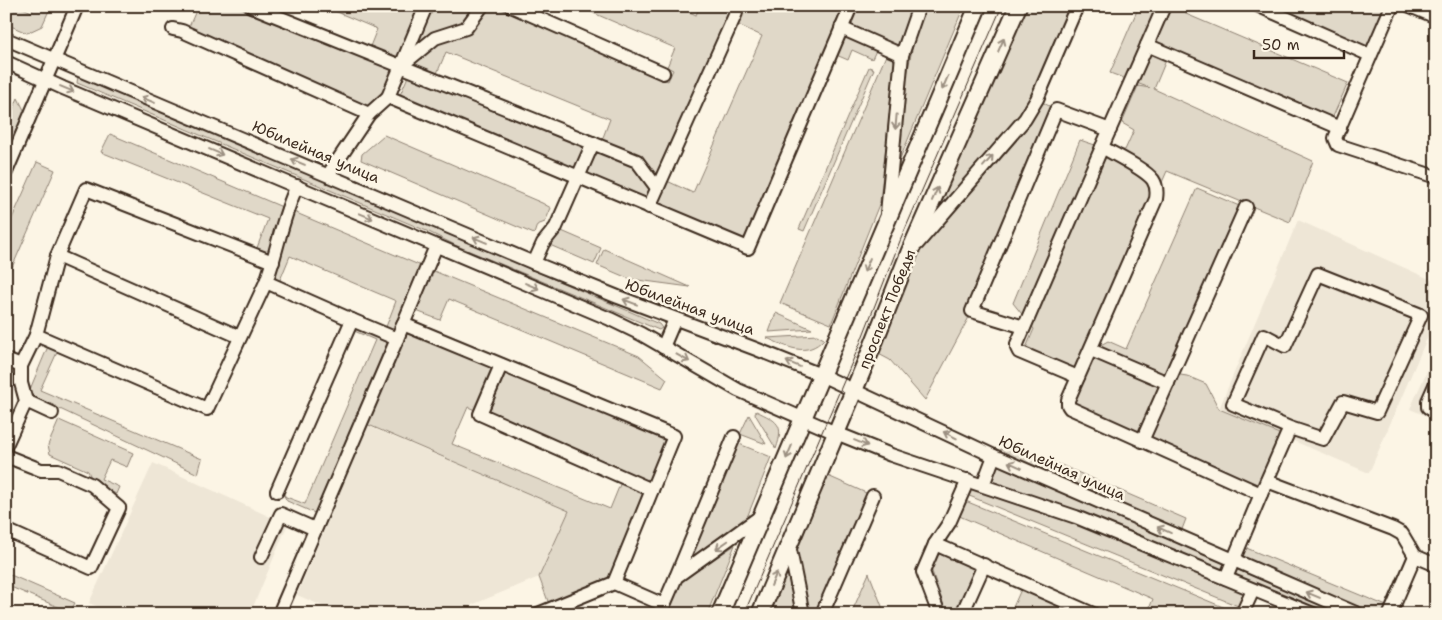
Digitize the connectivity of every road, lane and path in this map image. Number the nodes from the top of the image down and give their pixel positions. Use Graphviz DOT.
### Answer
graph roads {
  1 [pos="77,6"];
  2 [pos="251,6"];
  3 [pos="426,6"];
  4 [pos="482,6"];
  5 [pos="511,6"];
  6 [pos="851,6"];
  7 [pos="919,6"];
  8 [pos="978,6"];
  9 [pos="1018,6"];
  10 [pos="1077,6"];
  11 [pos="1164,6"];
  12 [pos="1259,6"];
  13 [pos="1392,6"];
  14 [pos="1410,6"];
  15 [pos="736,13"];
  16 [pos="1436,17"];
  17 [pos="842,28"];
  18 [pos="173,29"];
  19 [pos="6,39"];
  20 [pos="1147,45"];
  21 [pos="902,55"];
  22 [pos="1370,55"];
  23 [pos="54,60"];
  24 [pos="6,62"];
  25 [pos="400,67"];
  26 [pos="663,73"];
  27 [pos="46,80"];
  28 [pos="388,97"];
  29 [pos="369,114"];
  30 [pos="1340,128"];
  31 [pos="1110,130"];
  32 [pos="593,143"];
  33 [pos="1102,148"];
  34 [pos="6,172"];
  35 [pos="328,175"];
  36 [pos="577,177"];
  37 [pos="1436,177"];
  38 [pos="297,186"];
  39 [pos="657,188"];
  40 [pos="649,207"];
  41 [pos="1246,207"];
  42 [pos="886,220"];
  43 [pos="436,246"];
  44 [pos="910,251"];
  45 [pos="57,256"];
  46 [pos="273,262"];
  47 [pos="534,263"];
  48 [pos="266,282"];
  49 [pos="675,319"];
  50 [pos="352,320"];
  51 [pos="403,324"];
  52 [pos="1024,327"];
  53 [pos="36,335"];
  54 [pos="240,337"];
  55 [pos="397,339"];
  56 [pos="662,347"];
  57 [pos="1091,350"];
  58 [pos="6,360"];
  59 [pos="501,365"];
  60 [pos="20,366"];
  61 [pos="821,375"];
  62 [pos="1078,377"];
  63 [pos="1168,383"];
  64 [pos="1436,383"];
  65 [pos="854,389"];
  66 [pos="26,401"];
  67 [pos="52,413"];
  68 [pos="1436,413"];
  69 [pos="803,419"];
  70 [pos="1290,428"];
  71 [pos="836,433"];
  72 [pos="734,437"];
  73 [pos="1142,441"];
  74 [pos="6,445"];
  75 [pos="6,456"];
  76 [pos="994,456"];
  77 [pos="968,480"];
  78 [pos="1267,481"];
  79 [pos="983,485"];
  80 [pos="652,490"];
  81 [pos="277,491"];
  82 [pos="1261,494"];
  83 [pos="872,496"];
  84 [pos="761,516"];
  85 [pos="315,529"];
  86 [pos="6,530"];
  87 [pos="935,544"];
  88 [pos="789,545"];
  89 [pos="1415,556"];
  90 [pos="261,557"];
  91 [pos="1233,560"];
  92 [pos="984,565"];
  93 [pos="1436,565"];
  94 [pos="676,576"];
  95 [pos="1226,578"];
  96 [pos="614,583"];
  97 [pos="1253,590"];
  98 [pos="662,609"];
  99 [pos="279,614"];
  100 [pos="538,614"];
  101 [pos="720,614"];
  102 [pos="760,614"];
  103 [pos="803,614"];
  104 [pos="822,614"];
  105 [pos="939,614"];
  106 [pos="962,614"];
  107 [pos="1093,614"];
  108 [pos="1242,614"];
  109 [pos="1312,614"];
  110 [pos="1358,614"];
  111 [pos="1390,614"];
  1 -- 23 [label="street"];
  2 -- 25 [label="street"];
  3 -- 25 [label="street"];
  4 -- 25 [label="street"];
  5 -- 26 [label="street"];
  6 -- 17 [label="street"];
  7 -- 21 [label="street"];
  8 -- 42 [label="main road, one-way"];
  44 -- 9 [label="main road, проспект Победы, one-way"];
  44 -- 10 [label="street, one-way"];
  11 -- 20 [label="street"];
  12 -- 22 [label="street"];
  13 -- 22 [label="street"];
  14 -- 16 [label="street"];
  15 -- 39 [label="street"];
  17 -- 21 [label="street"];
  17 -- 40 [label="street"];
  18 -- 29 [label="street"];
  19 -- 23 [label="street, Юбилейная улица"];
  20 -- 30 [label="street"];
  20 -- 31 [label="street"];
  21 -- 42 [label="street, one-way"];
  22 -- 30 [label="street"];
  23 -- 27 [label="street"];
  35 -- 23 [label="street, Юбилейная улица, one-way"];
  24 -- 27 [label="street"];
  25 -- 28 [label="street"];
  25 -- 32 [label="street"];
  27 -- 34 [label="street"];
  27 -- 38 [label="street, one-way"];
  28 -- 29 [label="street"];
  28 -- 36 [label="street"];
  29 -- 35 [label="street"];
  30 -- 37 [label="street"];
  31 -- 33 [label="street"];
  31 -- 52 [label="street"];
  32 -- 36 [label="street"];
  32 -- 39 [label="street"];
  33 -- 52 [label="street"];
  33 -- 57 [label="street"];
  47 -- 35 [label="street, Юбилейная улица, one-way"];
  36 -- 40 [label="street"];
  36 -- 47 [label="street"];
  38 -- 43 [label="street, one-way"];
  38 -- 46 [label="street"];
  39 -- 40 [label="street"];
  41 -- 63 [label="street"];
  42 -- 61 [label="main road, one-way"];
  43 -- 51 [label="street"];
  43 -- 56 [label="street, one-way"];
  44 -- 65 [label="main road, проспект Победы"];
  45 -- 46 [label="street"];
  45 -- 53 [label="street"];
  45 -- 54 [label="street"];
  46 -- 48 [label="street"];
  49 -- 47 [label="street, Юбилейная улица, one-way"];
  48 -- 50 [label="street"];
  48 -- 54 [label="street"];
  49 -- 56 [label="street"];
  61 -- 49 [label="street, Юбилейная улица, one-way"];
  50 -- 55 [label="street"];
  50 -- 81 [label="street"];
  51 -- 55 [label="street"];
  51 -- 59 [label="street"];
  52 -- 62 [label="street"];
  53 -- 54 [label="street"];
  53 -- 60 [label="street"];
  55 -- 85 [label="street"];
  56 -- 69 [label="street, one-way"];
  57 -- 62 [label="street"];
  57 -- 63 [label="street"];
  58 -- 60 [label="street"];
  59 -- 80 [label="street"];
  59 -- 80 [label="street"];
  60 -- 66 [label="street"];
  61 -- 65 [label="street, Юбилейная улица"];
  61 -- 69 [label="main road"];
  62 -- 73 [label="street"];
  63 -- 73 [label="street"];
  64 -- 68 [label="street"];
  65 -- 71 [label="main road, проспект Победы"];
  76 -- 65 [label="street, Юбилейная улица, one-way"];
  66 -- 67 [label="street"];
  66 -- 74 [label="street"];
  69 -- 71 [label="street"];
  69 -- 84 [label="main road, one-way"];
  70 -- 70 [label="street"];
  70 -- 78 [label="street"];
  71 -- 77 [label="street, one-way"];
  71 -- 88 [label="main road, проспект Победы"];
  72 -- 94 [label="street"];
  73 -- 82 [label="street"];
  75 -- 86 [label="street"];
  76 -- 79 [label="street"];
  91 -- 76 [label="street, Юбилейная улица, one-way"];
  77 -- 79 [label="street"];
  77 -- 87 [label="street"];
  78 -- 82 [label="street"];
  78 -- 89 [label="street"];
  79 -- 95 [label="street"];
  80 -- 96 [label="street"];
  82 -- 91 [label="street"];
  83 -- 104 [label="street"];
  84 -- 94 [label="street, one-way"];
  84 -- 101 [label="main road"];
  85 -- 90 [label="street"];
  85 -- 99 [label="street"];
  87 -- 92 [label="street"];
  87 -- 105 [label="street"];
  102 -- 88 [label="main road, проспект Победы, one-way"];
  88 -- 103 [label="street"];
  89 -- 93 [label="street"];
  89 -- 111 [label="street"];
  91 -- 95 [label="street"];
  110 -- 91 [label="street, Юбилейная улица, one-way"];
  92 -- 106 [label="street"];
  92 -- 107 [label="street"];
  94 -- 98 [label="street"];
  95 -- 97 [label="street"];
  96 -- 98 [label="street"];
  96 -- 100 [label="street"];
  97 -- 108 [label="street"];
  97 -- 109 [label="street"];
}
